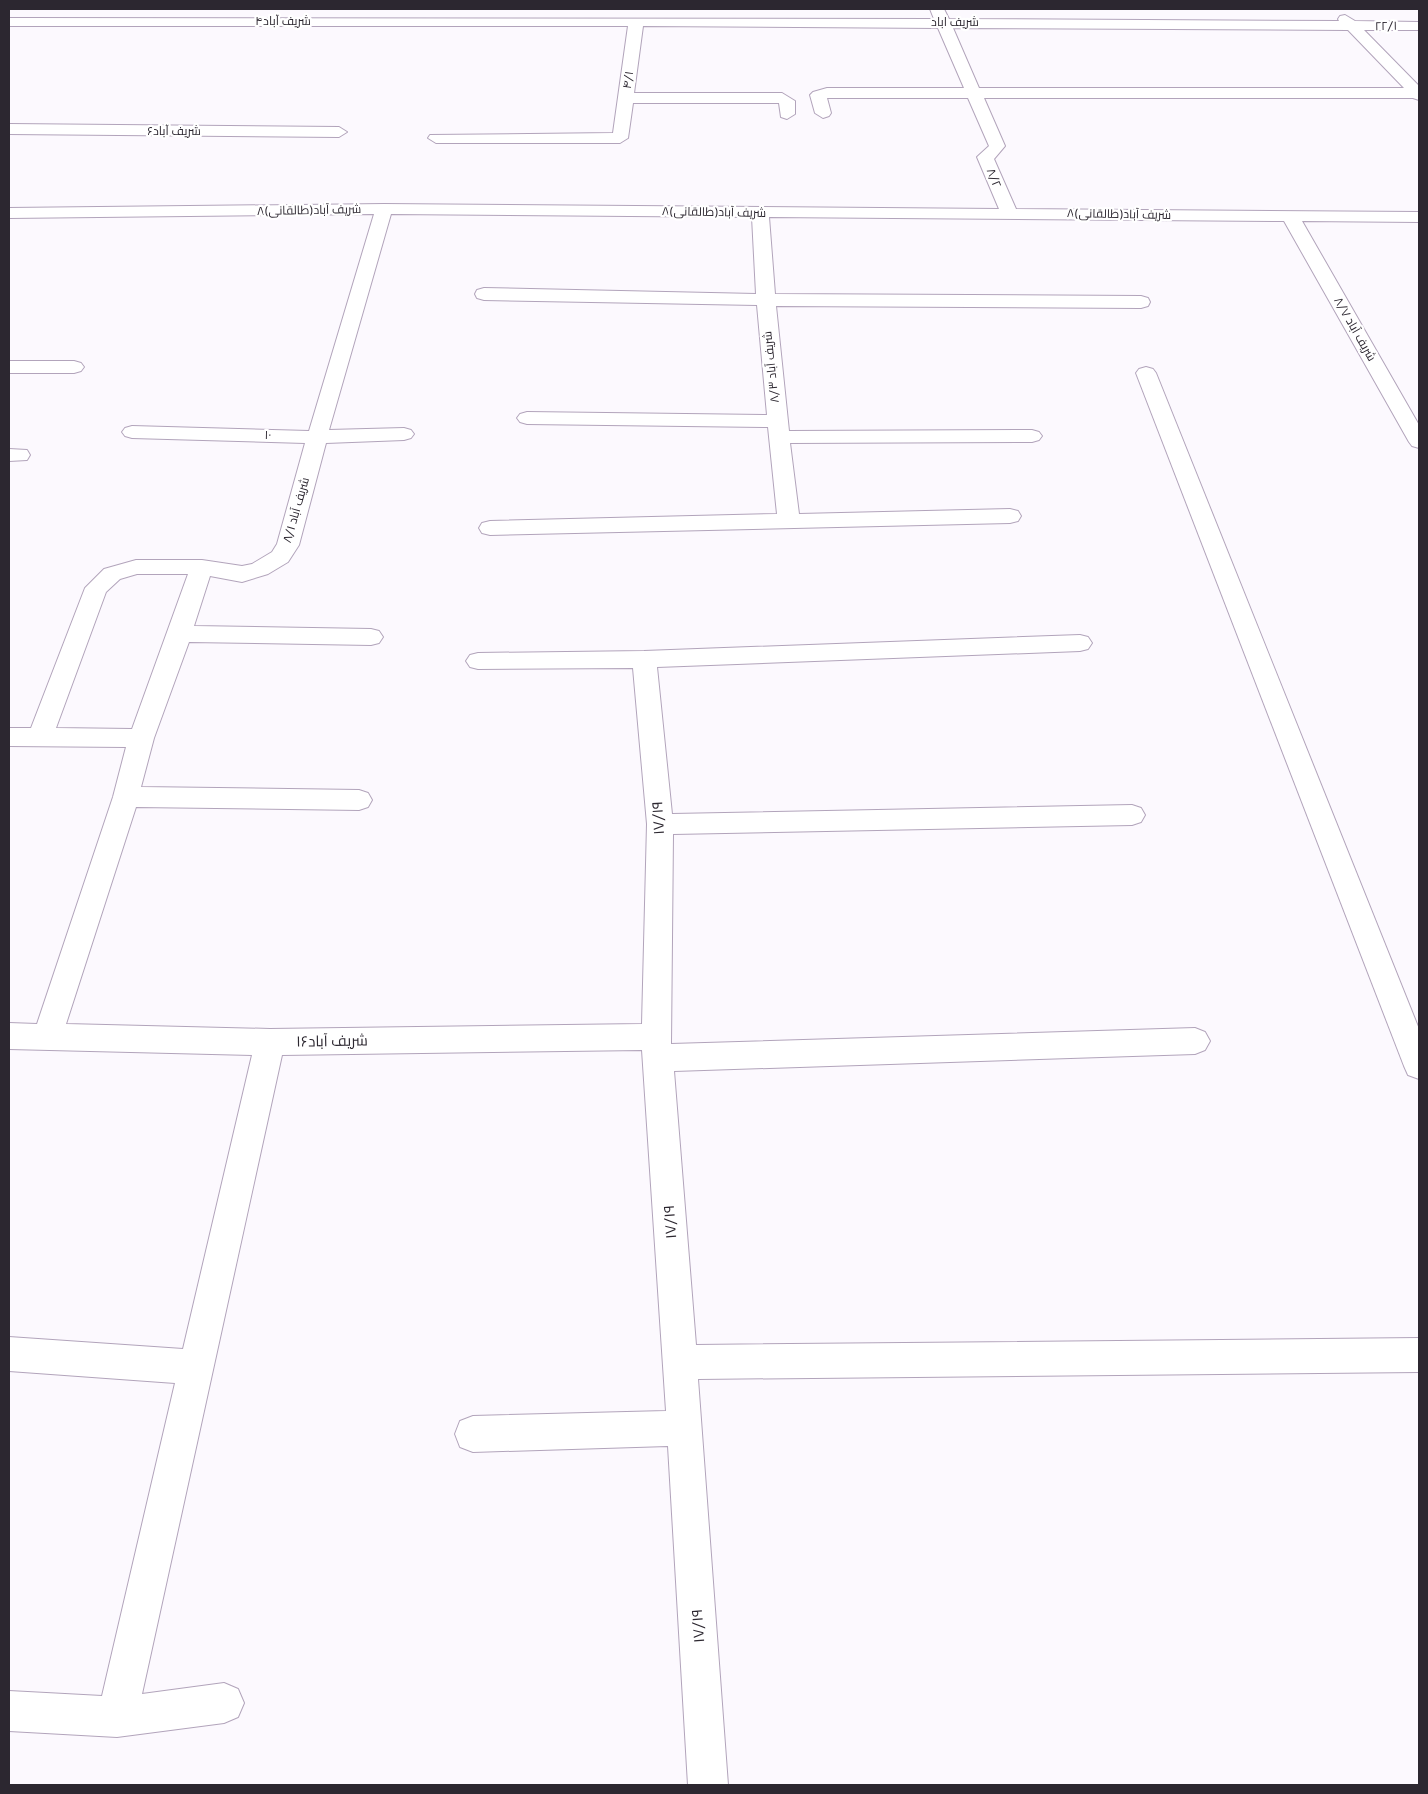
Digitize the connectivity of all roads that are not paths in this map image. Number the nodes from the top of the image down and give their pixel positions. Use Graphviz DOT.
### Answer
graph roads {
  1 [pos="1335,9"];
  2 [pos="457,15"];
  3 [pos="773,15"];
  4 [pos="940,16"];
  5 [pos="557,21"];
  6 [pos="9,22"];
  7 [pos="636,22"];
  8 [pos="1419,26"];
  9 [pos="1352,27"];
  10 [pos="975,93"];
  11 [pos="1418,94"];
  12 [pos="626,98"];
  13 [pos="823,113"];
  14 [pos="787,114"];
  15 [pos="9,129"];
  16 [pos="339,132"];
  17 [pos="436,138"];
  18 [pos="384,209"];
  19 [pos="760,213"];
  20 [pos="1008,213"];
  21 [pos="9,214"];
  22 [pos="1290,216"];
  23 [pos="1419,217"];
  24 [pos="484,294"];
  25 [pos="765,300"];
  26 [pos="1141,302"];
  27 [pos="9,367"];
  28 [pos="74,367"];
  29 [pos="1146,373"];
  30 [pos="527,418"];
  31 [pos="777,429"];
  32 [pos="132,432"];
  33 [pos="404,434"];
  34 [pos="1032,436"];
  35 [pos="317,437"];
  36 [pos="1419,442"];
  37 [pos="1010,516"];
  38 [pos="789,521"];
  39 [pos="490,528"];
  40 [pos="202,567"];
  41 [pos="180,634"];
  42 [pos="371,637"];
  43 [pos="1080,643"];
  44 [pos="644,659"];
  45 [pos="478,661"];
  46 [pos="40,737"];
  47 [pos="9,738"];
  48 [pos="141,738"];
  49 [pos="126,797"];
  50 [pos="358,800"];
  51 [pos="1132,815"];
  52 [pos="660,824"];
  53 [pos="9,1036"];
  54 [pos="48,1036"];
  55 [pos="1194,1041"];
  56 [pos="270,1042"];
  57 [pos="657,1048"];
  58 [pos="1419,1066"];
  59 [pos="9,1354"];
  60 [pos="1419,1355"];
  61 [pos="680,1362"];
  62 [pos="196,1367"];
  63 [pos="685,1428"];
  64 [pos="473,1434"];
  65 [pos="224,1703"];
  66 [pos="9,1712"];
  67 [pos="117,1717"];
  68 [pos="708,1785"];
  1 -- 9 [label="street"];
  2 -- 5 [label="street, ۴شریف آباد"];
  2 -- 6 [label="street, ۴شریف آباد"];
  3 -- 4 [label="street, شریف اباد"];
  3 -- 7 [label="street, شریف اباد"];
  4 -- 9 [label="street, شریف اباد"];
  4 -- 10 [label="street"];
  5 -- 7 [label="street, شریف اباد"];
  7 -- 12 [label="street, ۴/۱"];
  8 -- 9 [label="street, ۲۲/۱"];
  9 -- 11 [label="street"];
  10 -- 11 [label="street"];
  10 -- 13 [label="street"];
  10 -- 20 [label="street, ۸/۲"];
  12 -- 14 [label="street"];
  12 -- 17 [label="street, ۴/۱"];
  15 -- 16 [label="street, شریف آباد۶"];
  18 -- 19 [label="street, ۸شریف آباد(طالقانی)"];
  18 -- 21 [label="street, ۸شریف آباد(طالقانی)"];
  18 -- 35 [label="street, شریف آباد ۸/۱"];
  19 -- 20 [label="street, ۸شریف آباد(طالقانی)"];
  19 -- 25 [label="street, شریف آباد ۸/۳"];
  20 -- 22 [label="street, ۸شریف آباد(طالقانی)"];
  22 -- 23 [label="street, ۸شریف آباد(طالقانی)"];
  22 -- 36 [label="street, شریف آباد ۸/۷"];
  24 -- 25 [label="street"];
  25 -- 26 [label="street"];
  25 -- 31 [label="street, شریف آباد ۸/۳"];
  27 -- 28 [label="street"];
  29 -- 58 [label="street"];
  30 -- 31 [label="street"];
  31 -- 34 [label="street"];
  31 -- 38 [label="street, شریف آباد ۸/۳"];
  32 -- 35 [label="street, ۱۰"];
  33 -- 35 [label="street, ۱۰"];
  35 -- 40 [label="street, شریف آباد ۸/۱"];
  37 -- 38 [label="street"];
  38 -- 39 [label="street"];
  40 -- 41 [label="street"];
  40 -- 46 [label="street, شریف آباد ۸/۱"];
  41 -- 42 [label="street"];
  41 -- 48 [label="street"];
  43 -- 44 [label="street"];
  44 -- 45 [label="street"];
  44 -- 52 [label="street, ۱۷/۱۹"];
  46 -- 47 [label="street"];
  46 -- 48 [label="street"];
  48 -- 49 [label="street"];
  49 -- 50 [label="street"];
  49 -- 54 [label="street"];
  51 -- 52 [label="street"];
  52 -- 57 [label="street, ۱۷/۱۹"];
  53 -- 54 [label="street, شریف آباد۱۶"];
  54 -- 56 [label="street, شریف آباد۱۶"];
  55 -- 57 [label="street, شریف آباد۱۶"];
  56 -- 57 [label="street, شریف آباد۱۶"];
  56 -- 62 [label="street"];
  57 -- 61 [label="street, ۱۷/۱۹"];
  59 -- 62 [label="street"];
  60 -- 61 [label="street"];
  61 -- 63 [label="street, ۱۷/۱۹"];
  62 -- 67 [label="street"];
  63 -- 64 [label="street"];
  63 -- 68 [label="street, ۱۷/۱۹"];
  65 -- 67 [label="street"];
  66 -- 67 [label="street"];
}
